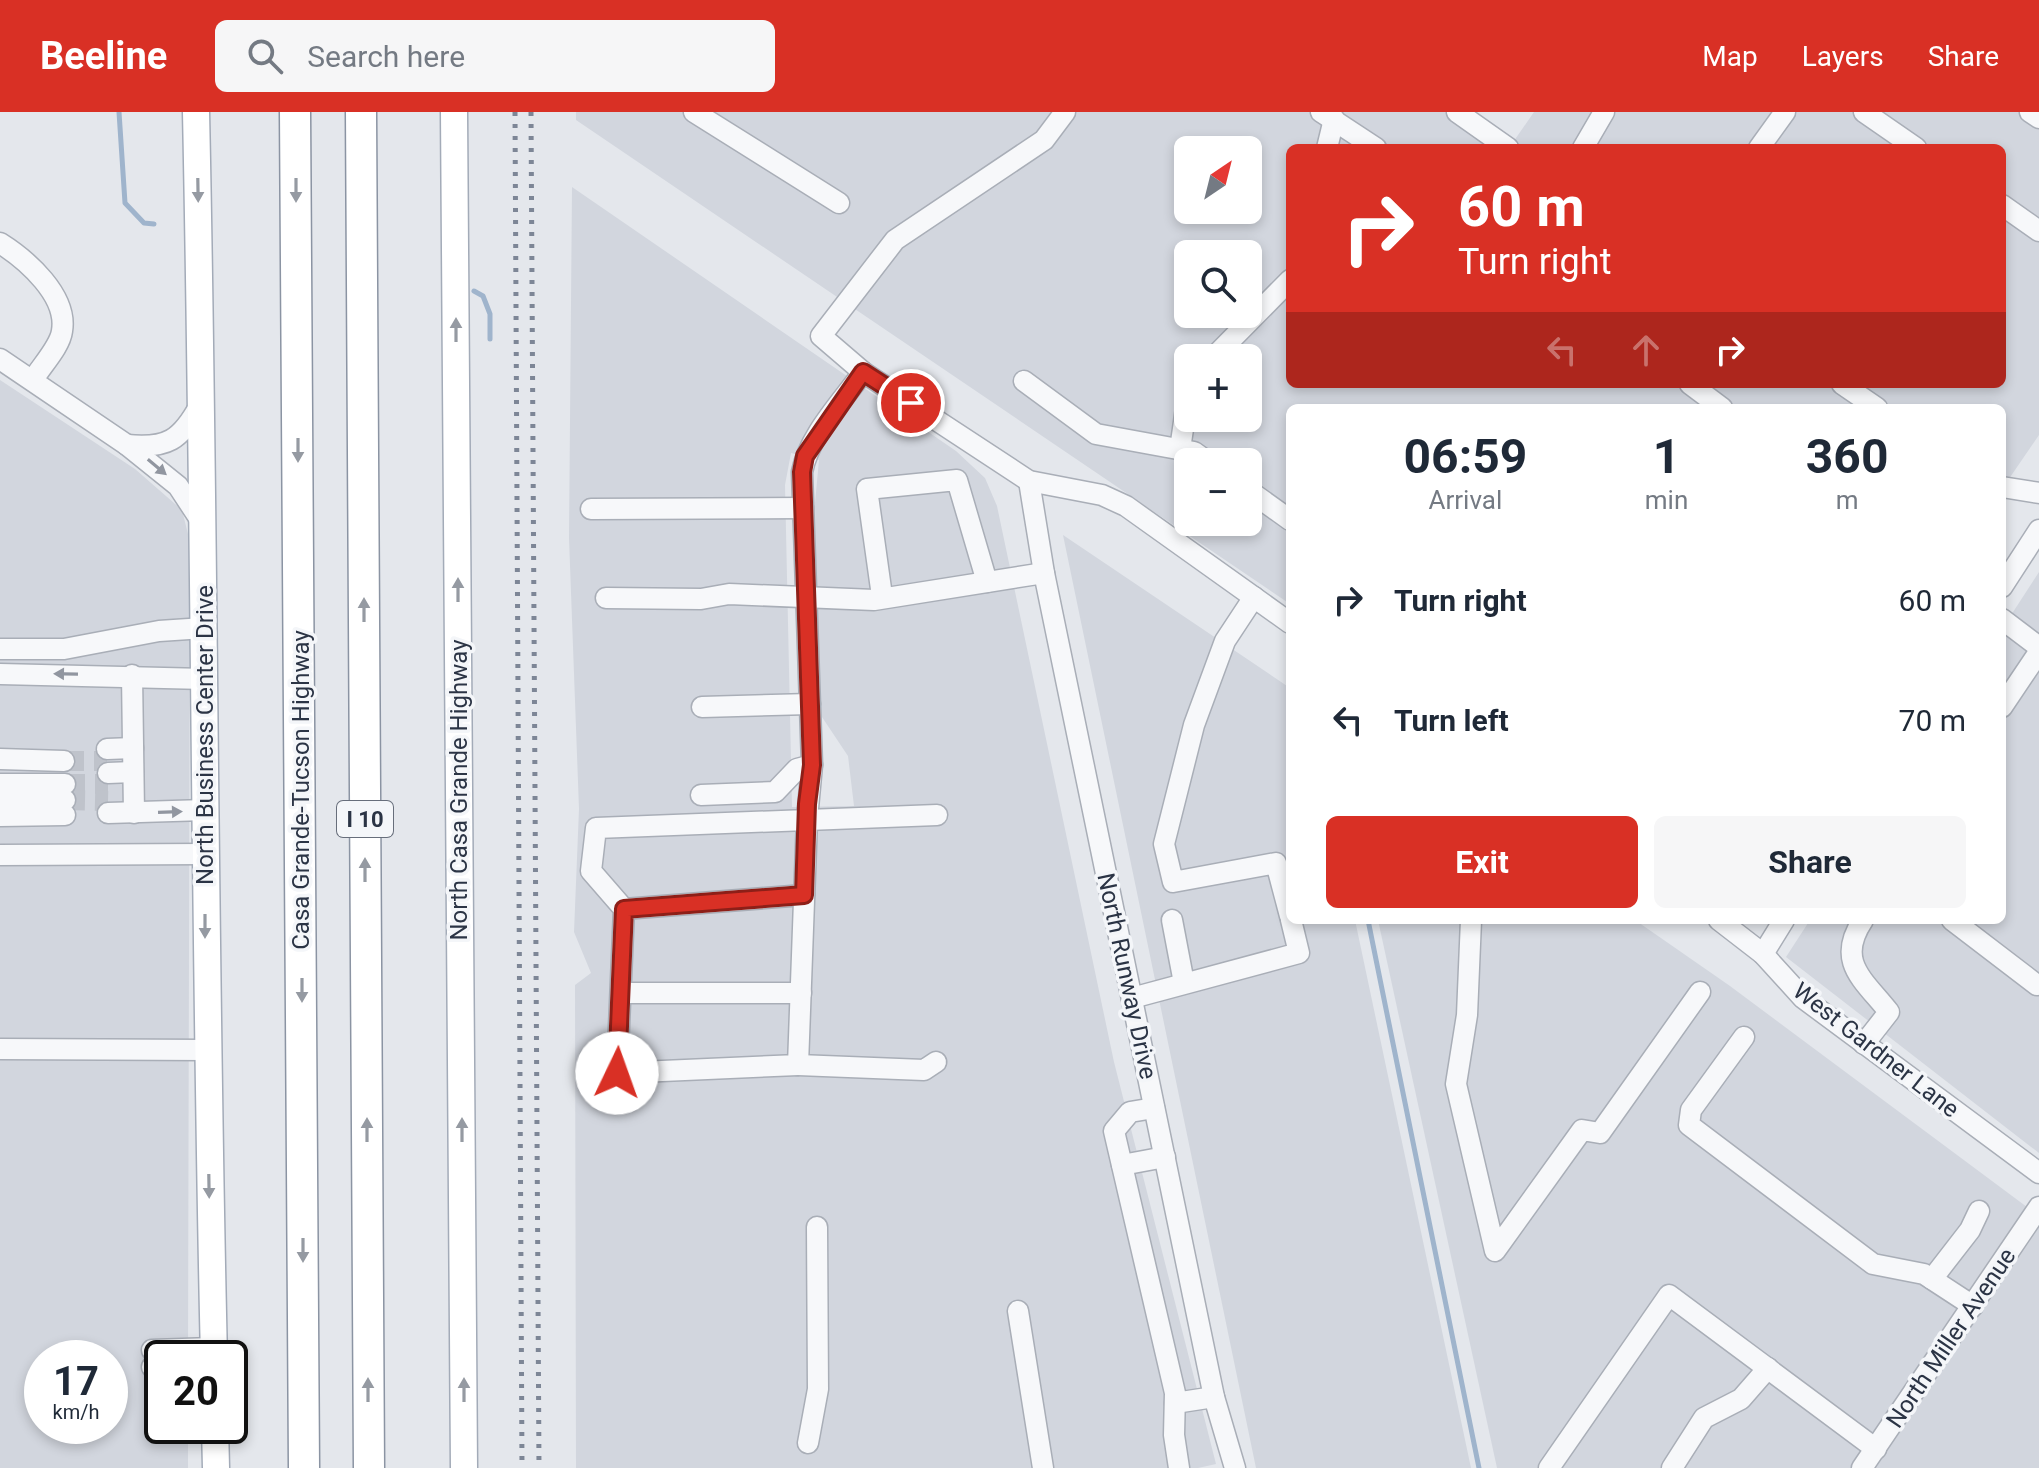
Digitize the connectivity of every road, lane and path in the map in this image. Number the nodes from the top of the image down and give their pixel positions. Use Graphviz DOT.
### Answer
graph roads {
  1 [pos="196,112"];
  2 [pos="295,112"];
  3 [pos="361,112"];
  4 [pos="454,112"];
  5 [pos="694,112"];
  6 [pos="1065,112"];
  7 [pos="1457,112"];
  8 [pos="1604,112"];
  9 [pos="1785,112"];
  10 [pos="1864,112"];
  11 [pos="2030,112"];
  12 [pos="1327,116"];
  13 [pos="2039,118"];
  14 [pos="1327,144"];
  15 [pos="1370,144"];
  16 [pos="1502,144"];
  17 [pos="1583,144"];
  18 [pos="1762,144"];
  19 [pos="1910,144"];
  20 [pos="839,203"];
  21 [pos="2006,208"];
  22 [pos="2039,231"];
  23 [pos="0,243"];
  24 [pos="1286,284"];
  25 [pos="1227,344"];
  26 [pos="0,359"];
  27 [pos="863,372"];
  28 [pos="33,380"];
  29 [pos="1024,381"];
  30 [pos="1695,388"];
  31 [pos="1848,388"];
  32 [pos="202,402"];
  33 [pos="1717,404"];
  34 [pos="1871,404"];
  35 [pos="127,445"];
  36 [pos="1174,448"];
  37 [pos="1029,481"];
  38 [pos="2006,488"];
  39 [pos="2039,493"];
  40 [pos="1262,500"];
  41 [pos="803,508"];
  42 [pos="591,509"];
  43 [pos="1286,517"];
  44 [pos="204,526"];
  45 [pos="2039,530"];
  46 [pos="1044,573"];
  47 [pos="993,581"];
  48 [pos="2006,581"];
  49 [pos="806,595"];
  50 [pos="882,596"];
  51 [pos="1254,597"];
  52 [pos="606,598"];
  53 [pos="1286,620"];
  54 [pos="2006,622"];
  55 [pos="204,628"];
  56 [pos="0,649"];
  57 [pos="2039,649"];
  58 [pos="0,674"];
  59 [pos="132,675"];
  60 [pos="205,679"];
  61 [pos="2006,701"];
  62 [pos="810,704"];
  63 [pos="702,707"];
  64 [pos="0,748"];
  65 [pos="0,759"];
  66 [pos="812,765"];
  67 [pos="0,772"];
  68 [pos="65,780"];
  69 [pos="108,780"];
  70 [pos="134,780"];
  71 [pos="0,784"];
  72 [pos="701,795"];
  73 [pos="0,800"];
  74 [pos="205,810"];
  75 [pos="937,815"];
  76 [pos="0,816"];
  77 [pos="807,819"];
  78 [pos="205,854"];
  79 [pos="0,855"];
  80 [pos="804,895"];
  81 [pos="1286,902"];
  82 [pos="624,909"];
  83 [pos="1172,920"];
  84 [pos="1292,924"];
  85 [pos="1471,924"];
  86 [pos="1724,924"];
  87 [pos="1782,924"];
  88 [pos="1861,924"];
  89 [pos="1957,924"];
  90 [pos="1763,954"];
  91 [pos="1184,983"];
  92 [pos="2037,985"];
  93 [pos="1700,992"];
  94 [pos="621,993"];
  95 [pos="801,993"];
  96 [pos="1132,998"];
  97 [pos="1744,1037"];
  98 [pos="1864,1044"];
  99 [pos="0,1049"];
  100 [pos="206,1050"];
  101 [pos="936,1062"];
  102 [pos="798,1065"];
  103 [pos="1154,1108"];
  104 [pos="1165,1157"];
  105 [pos="1122,1165"];
  106 [pos="2039,1173"];
  107 [pos="2039,1207"];
  108 [pos="1979,1211"];
  109 [pos="817,1227"];
  110 [pos="1932,1279"];
  111 [pos="1973,1306"];
  112 [pos="1018,1311"];
  113 [pos="214,1340"];
  114 [pos="1768,1368"];
  115 [pos="1214,1397"];
  116 [pos="1175,1403"];
  117 [pos="808,1443"];
  118 [pos="215,1444"];
  119 [pos="1876,1449"];
  120 [pos="216,1468"];
  121 [pos="304,1468"];
  122 [pos="369,1468"];
  123 [pos="464,1468"];
  124 [pos="1043,1468"];
  125 [pos="1179,1468"];
  126 [pos="1235,1468"];
  127 [pos="1549,1468"];
  128 [pos="1672,1468"];
  129 [pos="1862,1468"];
  1 -- 32 [label="main road, North Business Center Drive, one-way"];
  2 -- 121 [label="highway, Casa Grande-Tucson Highway / I 10, one-way"];
  122 -- 3 [label="highway, I 10, one-way"];
  123 -- 4 [label="main road, North Casa Grande Highway, one-way"];
  5 -- 20 [label="street"];
  6 -- 27 [label="street"];
  7 -- 16 [label="street"];
  8 -- 17 [label="street"];
  9 -- 18 [label="street"];
  10 -- 19 [label="street"];
  11 -- 13 [label="street"];
  12 -- 14 [label="street"];
  12 -- 15 [label="street"];
  21 -- 22 [label="street"];
  23 -- 28 [label="street"];
  24 -- 25 [label="street"];
  26 -- 28 [label="street"];
  27 -- 37 [label="street"];
  27 -- 41 [label="street"];
  28 -- 35 [label="street"];
  29 -- 36 [label="street"];
  30 -- 33 [label="street"];
  31 -- 34 [label="street"];
  32 -- 35 [label="street"];
  32 -- 44 [label="main road, North Business Center Drive"];
  35 -- 44 [label="street, one-way"];
  37 -- 46 [label="street, North Runway Drive"];
  37 -- 51 [label="street"];
  38 -- 39 [label="street"];
  40 -- 43 [label="street"];
  41 -- 42 [label="street"];
  41 -- 49 [label="street"];
  44 -- 55 [label="main road, North Business Center Drive"];
  45 -- 48 [label="street"];
  46 -- 47 [label="street"];
  46 -- 96 [label="street, North Runway Drive"];
  47 -- 50 [label="street"];
  47 -- 50 [label="street"];
  49 -- 50 [label="street"];
  49 -- 52 [label="street"];
  49 -- 62 [label="street"];
  51 -- 53 [label="street"];
  51 -- 81 [label="street"];
  54 -- 57 [label="street"];
  55 -- 56 [label="street"];
  55 -- 60 [label="main road, North Business Center Drive"];
  57 -- 61 [label="street"];
  59 -- 58 [label="street, one-way"];
  59 -- 60 [label="street"];
  59 -- 70 [label="street"];
  60 -- 74 [label="main road, North Business Center Drive"];
  62 -- 63 [label="street"];
  62 -- 66 [label="street"];
  64 -- 68 [label="street"];
  65 -- 68 [label="street"];
  66 -- 72 [label="street"];
  66 -- 77 [label="street"];
  67 -- 68 [label="street"];
  68 -- 71 [label="street"];
  68 -- 73 [label="street"];
  68 -- 76 [label="street"];
  69 -- 70 [label="street"];
  69 -- 70 [label="street"];
  69 -- 70 [label="street"];
  70 -- 74 [label="street, one-way"];
  74 -- 78 [label="main road, North Business Center Drive"];
  75 -- 77 [label="street"];
  77 -- 80 [label="street"];
  77 -- 82 [label="street"];
  78 -- 79 [label="street"];
  78 -- 100 [label="main road, North Business Center Drive, one-way"];
  80 -- 82 [label="street"];
  80 -- 95 [label="street"];
  82 -- 94 [label="street"];
  83 -- 91 [label="street"];
  84 -- 91 [label="street"];
  85 -- 93 [label="street"];
  86 -- 90 [label="street, West Gardner Lane"];
  87 -- 90 [label="street"];
  88 -- 98 [label="street"];
  89 -- 92 [label="street"];
  90 -- 98 [label="street, West Gardner Lane"];
  91 -- 96 [label="street"];
  94 -- 95 [label="street"];
  94 -- 102 [label="street"];
  95 -- 102 [label="street"];
  96 -- 103 [label="street, North Runway Drive"];
  97 -- 110 [label="street"];
  98 -- 106 [label="street, West Gardner Lane"];
  99 -- 100 [label="street"];
  100 -- 113 [label="main road, North Business Center Drive, one-way"];
  101 -- 102 [label="street"];
  103 -- 104 [label="street, North Runway Drive"];
  103 -- 105 [label="street"];
  104 -- 105 [label="street"];
  104 -- 115 [label="street, North Runway Drive"];
  105 -- 116 [label="street"];
  107 -- 111 [label="street, North Miller Avenue"];
  108 -- 110 [label="street"];
  109 -- 117 [label="street"];
  110 -- 111 [label="street"];
  111 -- 119 [label="street, North Miller Avenue"];
  112 -- 124 [label="street"];
  114 -- 119 [label="street"];
  114 -- 127 [label="street"];
  114 -- 128 [label="street"];
  115 -- 116 [label="street"];
  115 -- 126 [label="street, North Runway Drive"];
  116 -- 125 [label="street"];
  118 -- 120 [label="main road"];
  119 -- 129 [label="street, North Miller Avenue"];
}
